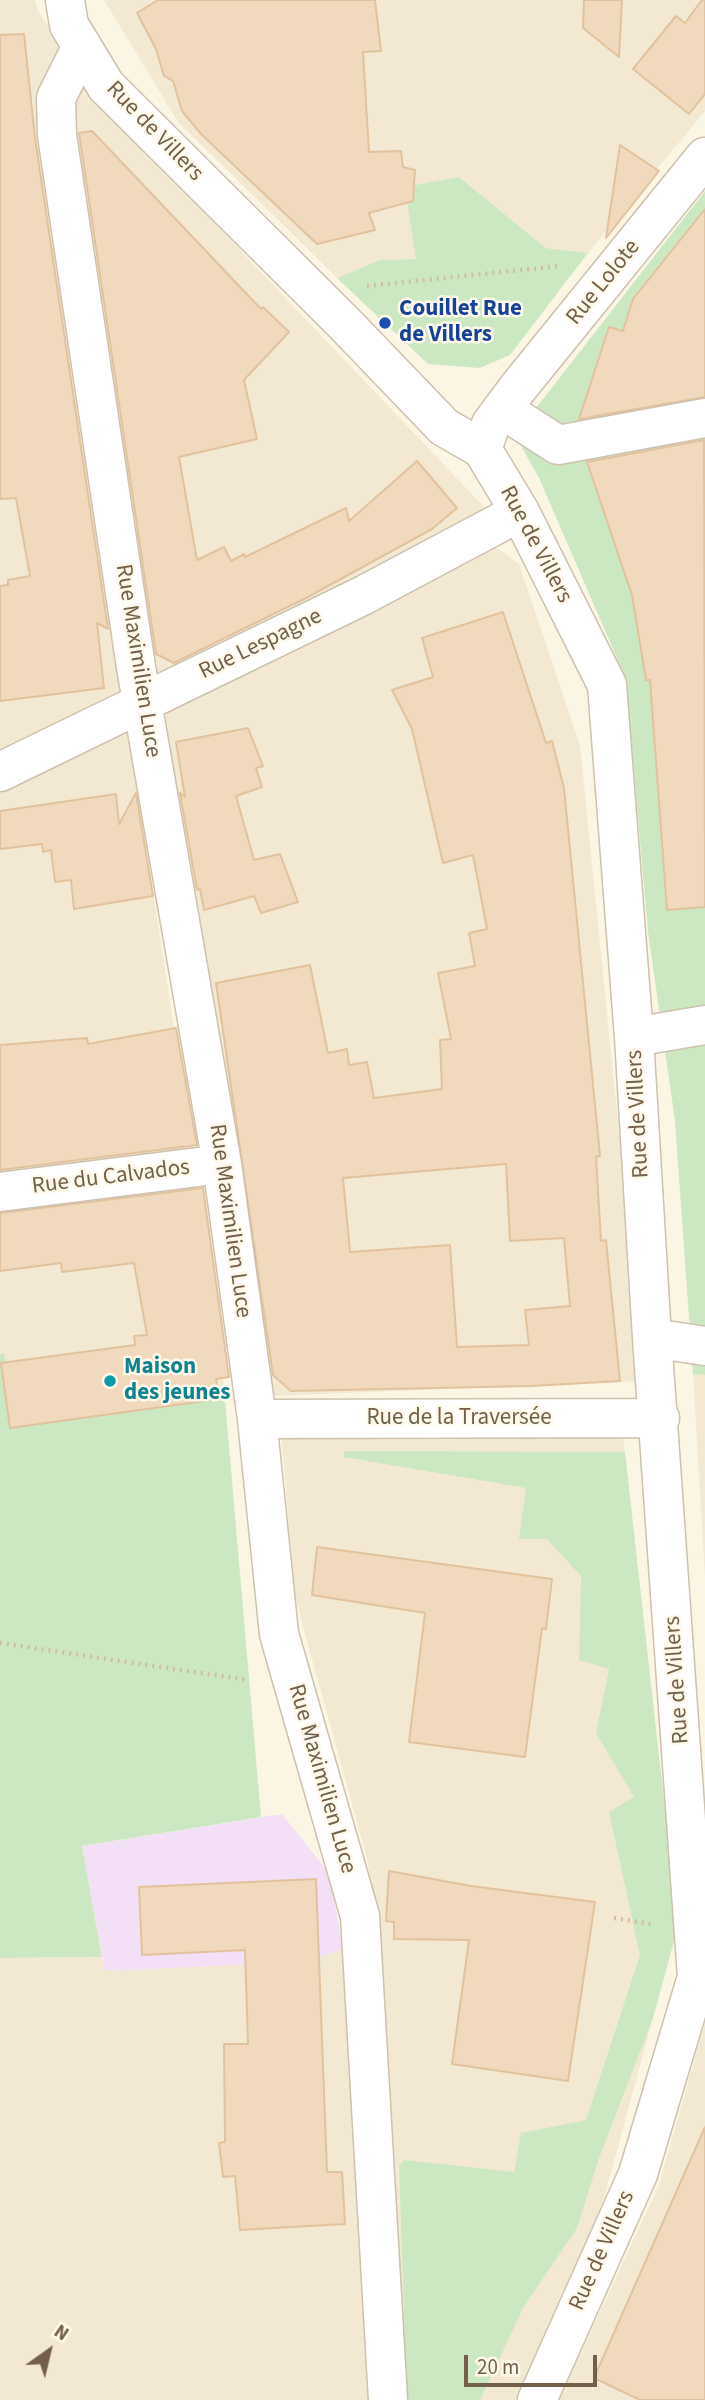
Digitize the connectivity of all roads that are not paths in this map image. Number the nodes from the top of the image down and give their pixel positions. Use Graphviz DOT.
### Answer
graph roads {
  1 [pos="65,0"];
  2 [pos="82,46"];
  3 [pos="705,156"];
  4 [pos="502,409"];
  5 [pos="705,418"];
  6 [pos="482,449"];
  7 [pos="520,512"];
  8 [pos="144,701"];
  9 [pos="0,772"];
  10 [pos="705,1025"];
  11 [pos="634,1037"];
  12 [pos="222,1164"];
  13 [pos="0,1192"];
  14 [pos="652,1338"];
  15 [pos="705,1346"];
  16 [pos="257,1419"];
  17 [pos="660,1419"];
  18 [pos="698,1870"];
  19 [pos="388,2400"];
  20 [pos="537,2400"];
  1 -- 2 [label="street, Rue de Villers"];
  2 -- 6 [label="street, Rue de Villers"];
  2 -- 8 [label="street, Rue Maximilien Luce"];
  3 -- 4 [label="street, Rue Lolote"];
  4 -- 5 [label="street"];
  4 -- 6 [label="street, Rue Lolote"];
  6 -- 7 [label="street, Rue de Villers"];
  7 -- 8 [label="street, Rue Lespagne"];
  7 -- 11 [label="street, Rue de Villers"];
  8 -- 9 [label="street, Rue Lespagne"];
  8 -- 12 [label="street, Rue Maximilien Luce"];
  10 -- 11 [label="street"];
  11 -- 14 [label="street, Rue de Villers"];
  12 -- 13 [label="street, Rue du Calvados"];
  12 -- 16 [label="street, Rue Maximilien Luce"];
  14 -- 15 [label="street"];
  14 -- 17 [label="street, Rue de Villers"];
  16 -- 17 [label="street, Rue de la Traversée"];
  16 -- 19 [label="street, Rue Maximilien Luce"];
  17 -- 18 [label="street, Rue de Villers"];
  18 -- 20 [label="street, Rue de Villers"];
}
